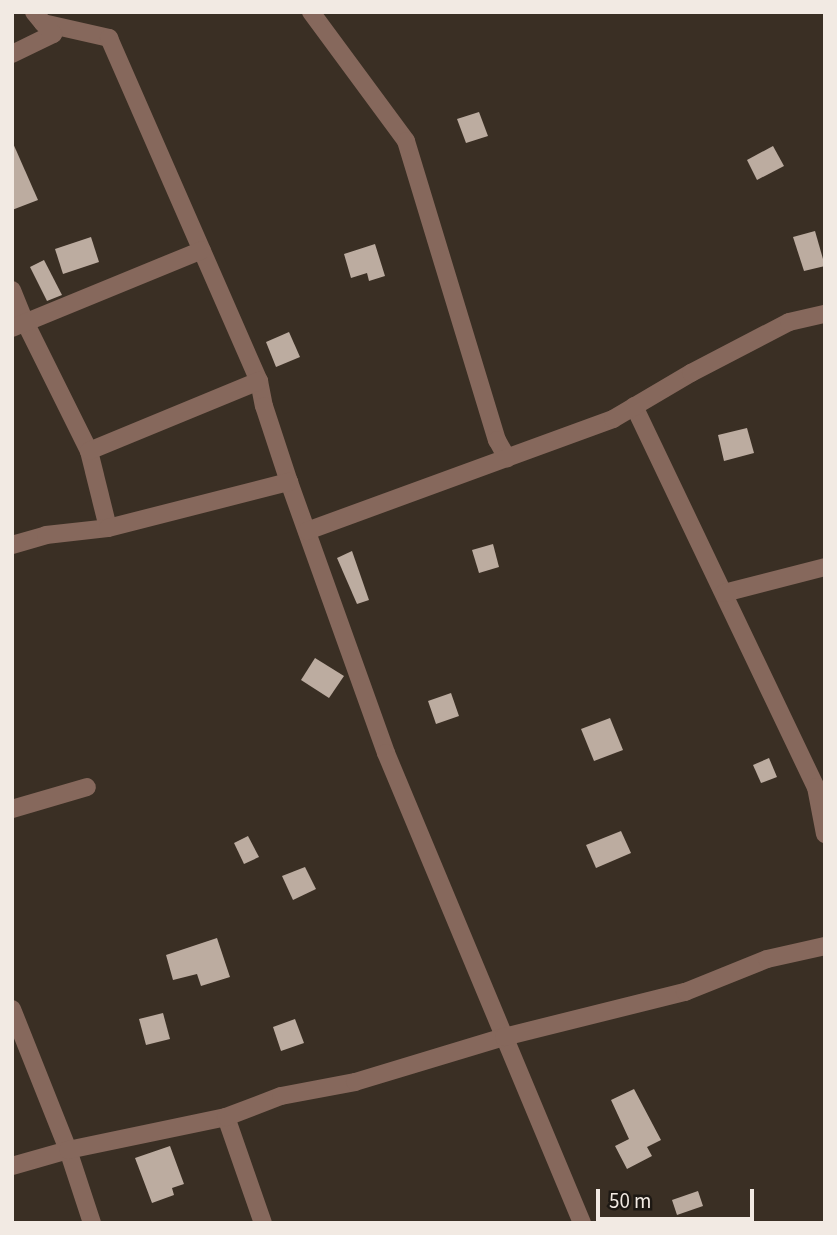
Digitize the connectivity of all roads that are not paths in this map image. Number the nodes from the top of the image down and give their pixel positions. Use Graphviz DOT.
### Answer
graph roads {
  1 [pos="311,12"];
  2 [pos="39,17"];
  3 [pos="12,54"];
  4 [pos="202,250"];
  5 [pos="12,290"];
  6 [pos="825,314"];
  7 [pos="19,326"];
  8 [pos="259,381"];
  9 [pos="634,406"];
  10 [pos="89,450"];
  11 [pos="507,458"];
  12 [pos="289,482"];
  13 [pos="108,528"];
  14 [pos="307,531"];
  15 [pos="12,545"];
  16 [pos="825,567"];
  17 [pos="724,593"];
  18 [pos="87,787"];
  19 [pos="12,809"];
  20 [pos="825,834"];
  21 [pos="825,946"];
  22 [pos="12,1009"];
  23 [pos="504,1037"];
  24 [pos="226,1117"];
  25 [pos="68,1150"];
  26 [pos="12,1166"];
  27 [pos="92,1223"];
  28 [pos="263,1223"];
  29 [pos="582,1223"];
  1 -- 11 [label="street"];
  2 -- 3 [label="street"];
  2 -- 4 [label="street"];
  4 -- 7 [label="street"];
  4 -- 8 [label="street"];
  5 -- 7 [label="street"];
  6 -- 9 [label="street"];
  7 -- 10 [label="street"];
  8 -- 10 [label="street"];
  8 -- 12 [label="street"];
  9 -- 11 [label="street"];
  9 -- 17 [label="street"];
  10 -- 13 [label="street"];
  11 -- 14 [label="street"];
  12 -- 13 [label="street"];
  12 -- 14 [label="street"];
  13 -- 15 [label="street"];
  14 -- 23 [label="street"];
  16 -- 17 [label="street"];
  17 -- 20 [label="street"];
  18 -- 19 [label="street"];
  21 -- 23 [label="street"];
  22 -- 25 [label="street"];
  23 -- 24 [label="street"];
  23 -- 29 [label="street"];
  24 -- 25 [label="street"];
  24 -- 28 [label="street"];
  25 -- 26 [label="street"];
  25 -- 27 [label="street"];
}
